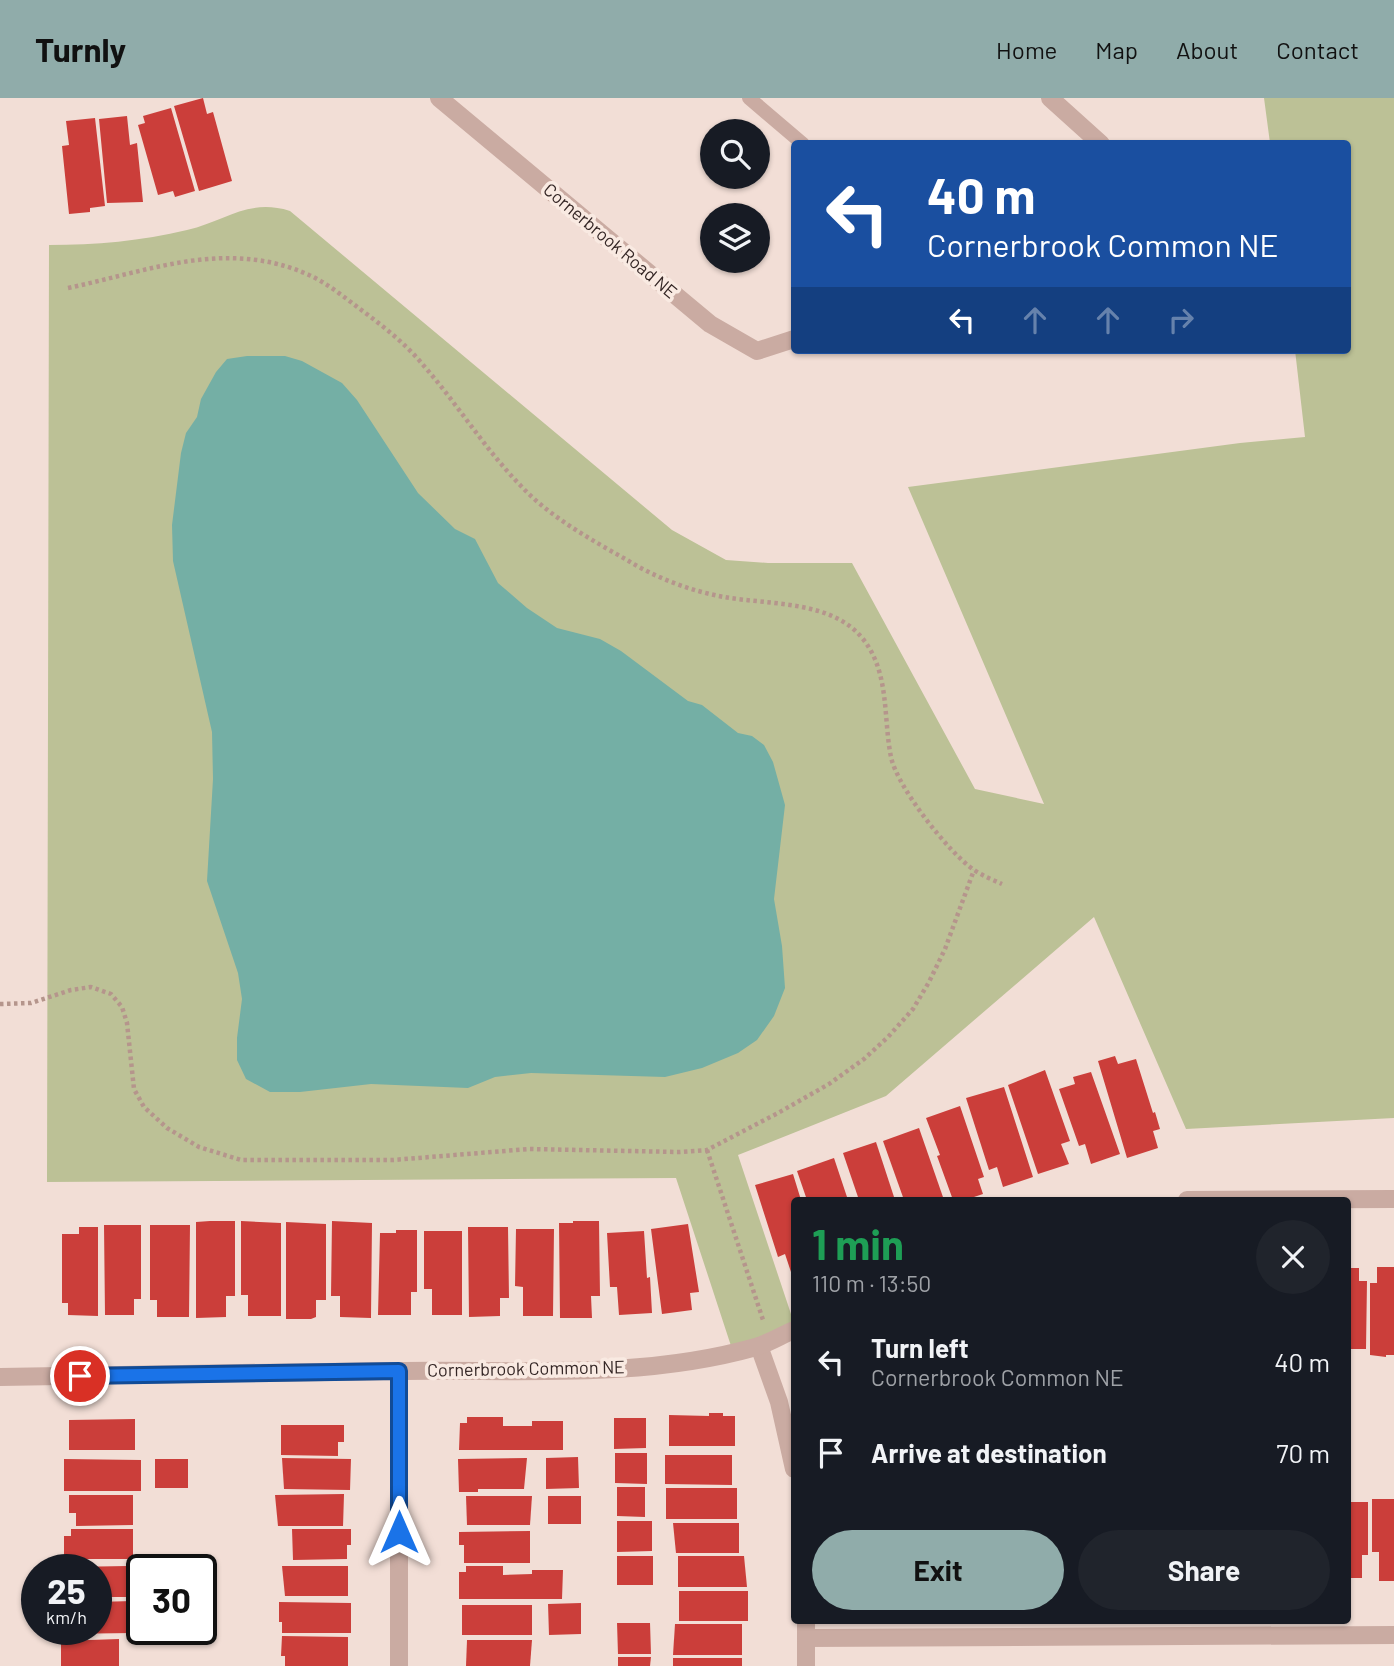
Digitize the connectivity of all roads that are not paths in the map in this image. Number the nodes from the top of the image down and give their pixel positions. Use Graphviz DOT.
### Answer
graph roads {
  1 [pos="439,98"];
  2 [pos="749,98"];
  3 [pos="1050,98"];
  4 [pos="798,140"];
  5 [pos="1097,140"];
  6 [pos="791,340"];
  7 [pos="1351,1199"];
  8 [pos="1394,1199"];
  9 [pos="791,1331"];
  10 [pos="765,1343"];
  11 [pos="399,1371"];
  12 [pos="0,1377"];
  13 [pos="791,1456"];
  14 [pos="806,1629"];
  15 [pos="1394,1635"];
  16 [pos="399,1666"];
  17 [pos="806,1666"];
  1 -- 6 [label="street, Cornerbrook Road NE"];
  2 -- 4 [label="lane"];
  3 -- 5 [label="street"];
  7 -- 8 [label="street"];
  9 -- 10 [label="street, Cornerbrook Common NE"];
  10 -- 11 [label="street, Cornerbrook Common NE"];
  10 -- 13 [label="street"];
  11 -- 12 [label="street, Cornerbrook Common NE"];
  11 -- 16 [label="street"];
  14 -- 15 [label="street"];
  14 -- 17 [label="street"];
}
